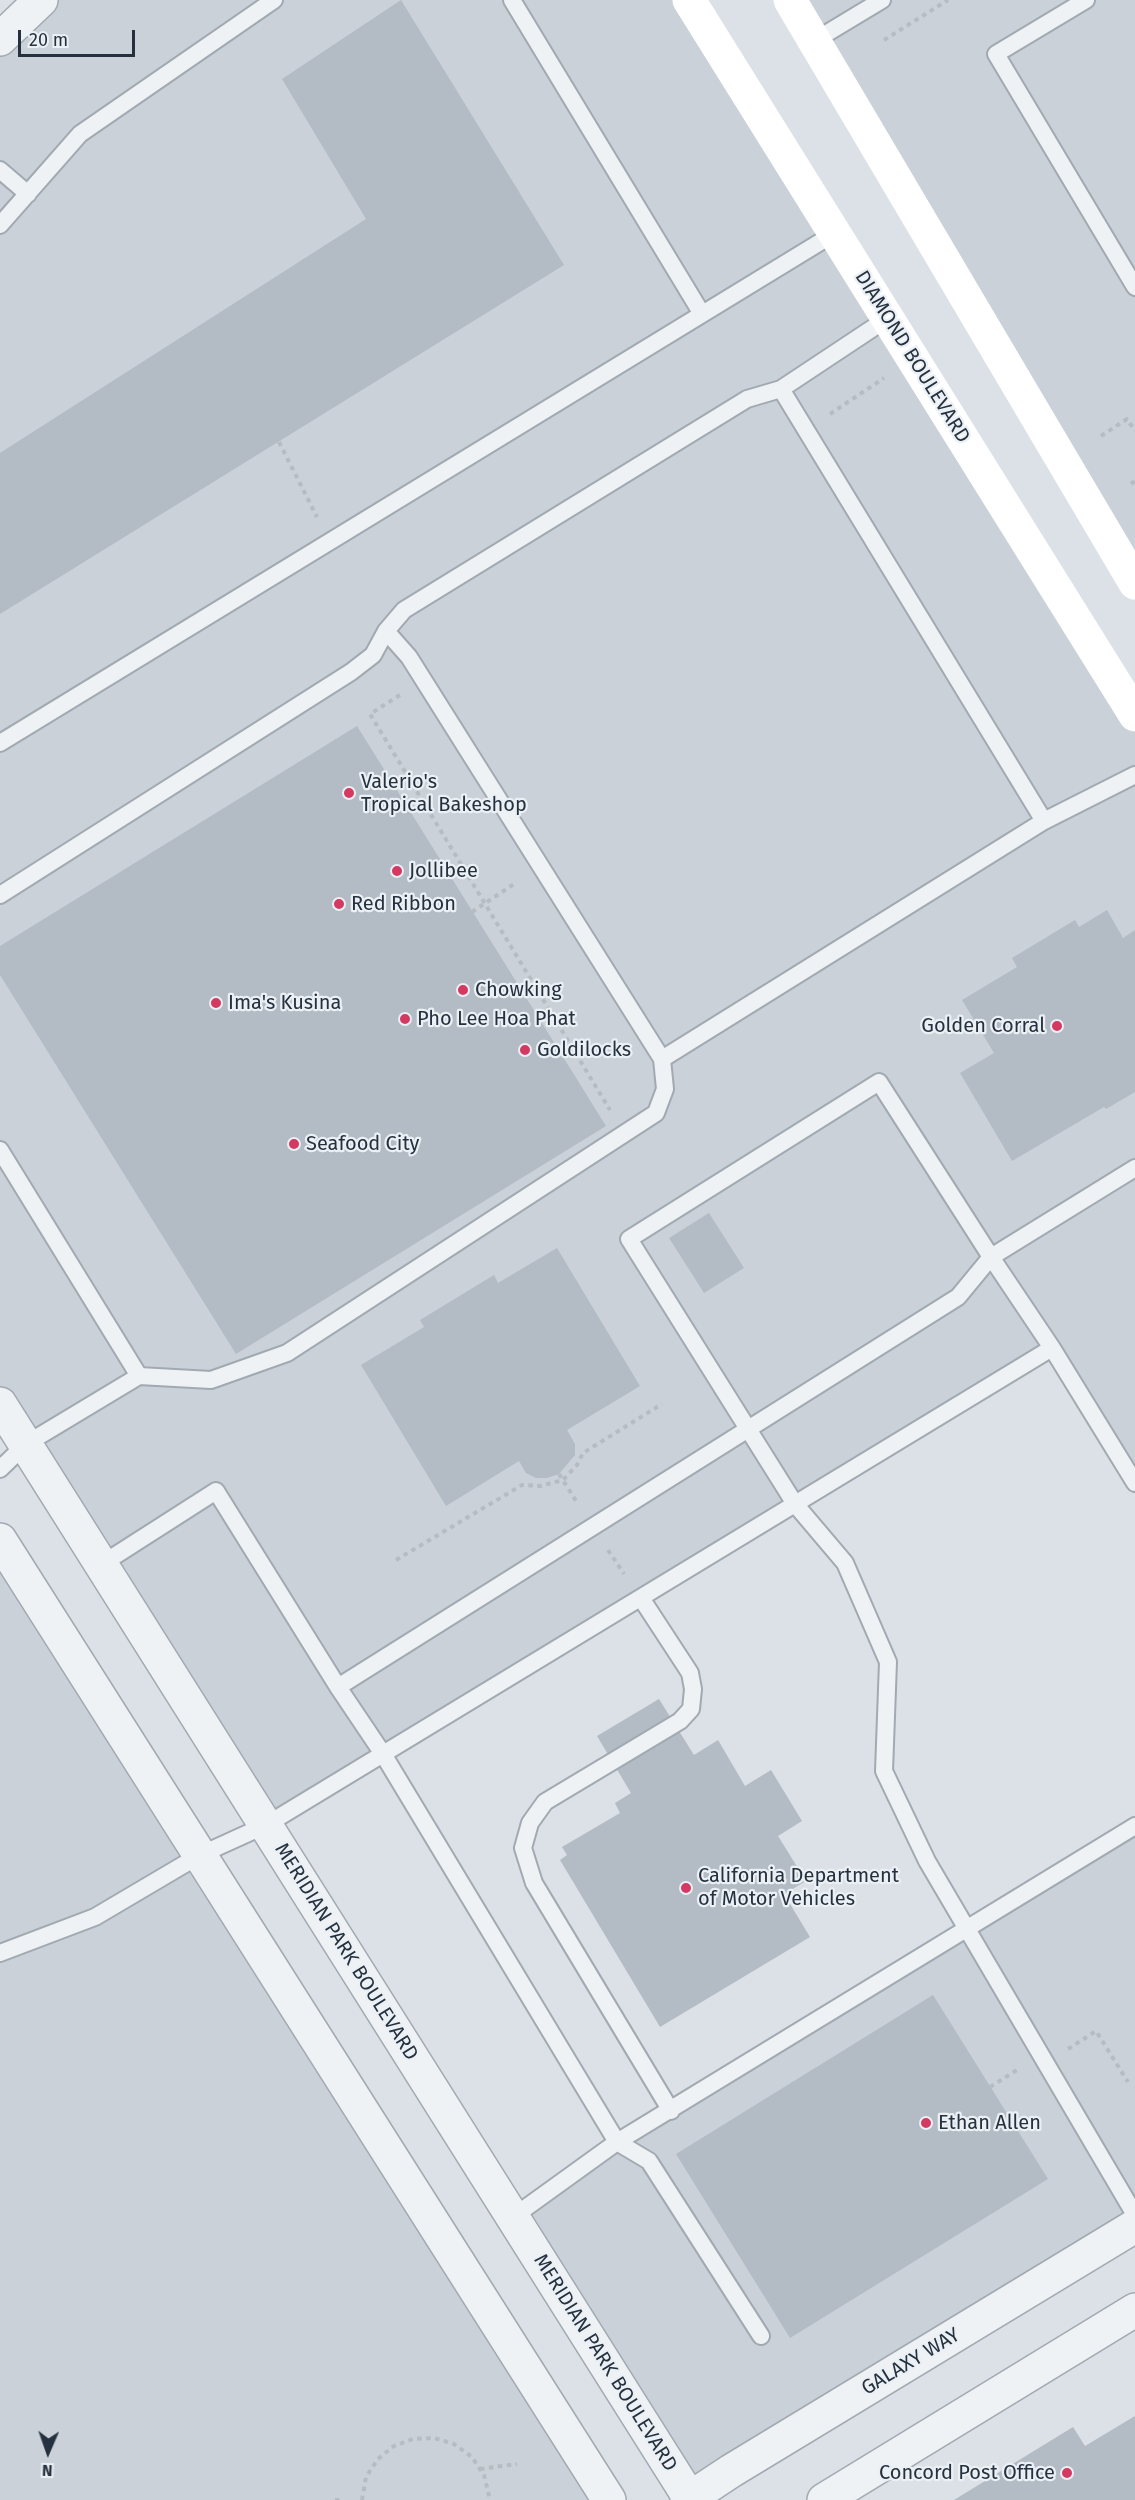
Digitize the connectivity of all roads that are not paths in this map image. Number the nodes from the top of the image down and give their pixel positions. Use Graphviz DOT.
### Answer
graph roads {
  1 [pos="41,0"];
  2 [pos="274,0"];
  3 [pos="512,0"];
  4 [pos="689,0"];
  5 [pos="790,0"];
  6 [pos="882,0"];
  7 [pos="1086,0"];
  8 [pos="0,39"];
  9 [pos="814,41"];
  10 [pos="0,170"];
  11 [pos="28,194"];
  12 [pos="0,225"];
  13 [pos="835,233"];
  14 [pos="1135,287"];
  15 [pos="702,314"];
  16 [pos="888,318"];
  17 [pos="781,388"];
  18 [pos="1135,583"];
  19 [pos="386,631"];
  20 [pos="1135,715"];
  21 [pos="0,743"];
  22 [pos="1135,775"];
  23 [pos="1044,821"];
  24 [pos="0,895"];
  25 [pos="662,1059"];
  26 [pos="0,1150"];
  27 [pos="1135,1168"];
  28 [pos="991,1257"];
  29 [pos="1052,1348"];
  30 [pos="139,1376"];
  31 [pos="0,1404"];
  32 [pos="749,1429"];
  33 [pos="26,1444"];
  34 [pos="0,1469"];
  35 [pos="1135,1483"];
  36 [pos="795,1504"];
  37 [pos="0,1540"];
  38 [pos="102,1564"];
  39 [pos="641,1598"];
  40 [pos="338,1687"];
  41 [pos="383,1754"];
  42 [pos="266,1825"];
  43 [pos="1135,1826"];
  44 [pos="200,1855"];
  45 [pos="967,1927"];
  46 [pos="0,1953"];
  47 [pos="672,2111"];
  48 [pos="617,2142"];
  49 [pos="1135,2215"];
  50 [pos="513,2217"];
  51 [pos="1135,2226"];
  52 [pos="1135,2310"];
  53 [pos="761,2336"];
  54 [pos="689,2499"];
  55 [pos="609,2500"];
  56 [pos="824,2500"];
  1 -- 8 [label="street"];
  2 -- 11 [label="lane"];
  3 -- 15 [label="lane"];
  4 -- 13 [label="main road, DIAMOND BOULEVARD"];
  5 -- 9 [label="main road"];
  6 -- 9 [label="lane"];
  7 -- 14 [label="lane"];
  9 -- 18 [label="main road"];
  10 -- 11 [label="lane"];
  11 -- 12 [label="lane"];
  13 -- 15 [label="lane"];
  13 -- 16 [label="main road, DIAMOND BOULEVARD"];
  15 -- 21 [label="lane"];
  16 -- 17 [label="lane"];
  16 -- 20 [label="main road, DIAMOND BOULEVARD"];
  17 -- 19 [label="lane"];
  17 -- 23 [label="lane"];
  19 -- 24 [label="lane"];
  19 -- 25 [label="lane"];
  22 -- 23 [label="lane"];
  23 -- 25 [label="lane"];
  25 -- 30 [label="lane"];
  26 -- 30 [label="lane"];
  27 -- 28 [label="lane"];
  28 -- 29 [label="lane"];
  28 -- 32 [label="lane"];
  28 -- 32 [label="lane"];
  29 -- 35 [label="lane"];
  29 -- 36 [label="lane"];
  30 -- 33 [label="lane"];
  31 -- 33 [label="street, MERIDIAN PARK BOULEVARD"];
  32 -- 36 [label="lane"];
  32 -- 40 [label="lane"];
  33 -- 34 [label="lane"];
  33 -- 38 [label="street, MERIDIAN PARK BOULEVARD"];
  36 -- 39 [label="lane"];
  36 -- 45 [label="lane"];
  37 -- 44 [label="street"];
  38 -- 40 [label="lane"];
  38 -- 42 [label="street, MERIDIAN PARK BOULEVARD"];
  39 -- 41 [label="lane"];
  39 -- 47 [label="lane"];
  40 -- 41 [label="lane"];
  41 -- 42 [label="lane"];
  41 -- 48 [label="lane"];
  42 -- 44 [label="lane"];
  42 -- 50 [label="street, MERIDIAN PARK BOULEVARD"];
  43 -- 45 [label="lane"];
  44 -- 46 [label="lane"];
  44 -- 55 [label="street"];
  45 -- 47 [label="lane"];
  45 -- 49 [label="lane"];
  47 -- 48 [label="lane"];
  48 -- 50 [label="lane"];
  48 -- 53 [label="lane"];
  50 -- 54 [label="street, MERIDIAN PARK BOULEVARD"];
  51 -- 54 [label="street, GALAXY WAY"];
  52 -- 56 [label="street"];
}
